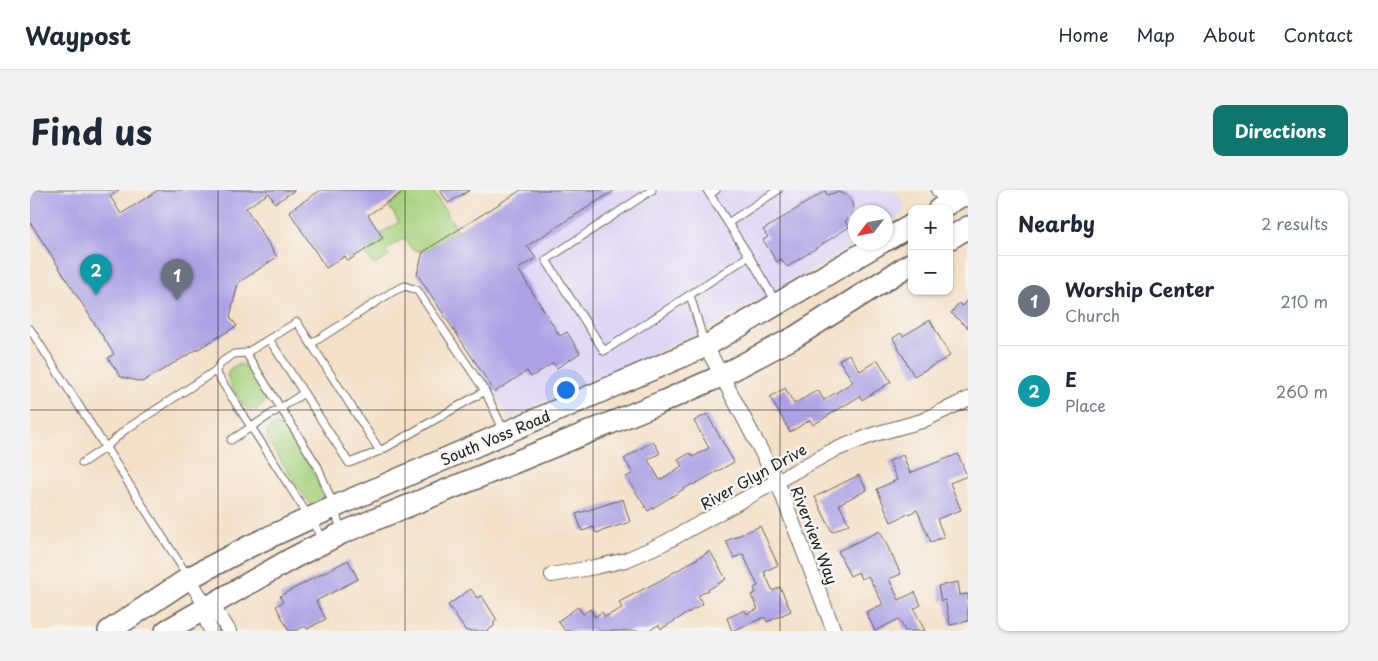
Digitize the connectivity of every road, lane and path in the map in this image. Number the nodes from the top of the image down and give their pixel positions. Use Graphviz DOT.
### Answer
graph roads {
  1 [pos="652,190"];
  2 [pos="778,190"];
  3 [pos="940,190"];
  4 [pos="711,192"];
  5 [pos="966,195"];
  6 [pos="947,205"];
  7 [pos="728,223"];
  8 [pos="908,227"];
  9 [pos="968,227"];
  10 [pos="893,236"];
  11 [pos="953,236"];
  12 [pos="868,250"];
  13 [pos="749,256"];
  14 [pos="908,266"];
  15 [pos="690,295"];
  16 [pos="777,304"];
  17 [pos="30,329"];
  18 [pos="268,339"];
  19 [pos="311,344"];
  20 [pos="706,346"];
  21 [pos="246,353"];
  22 [pos="215,370"];
  23 [pos="721,376"];
  24 [pos="485,392"];
  25 [pos="304,393"];
  26 [pos="968,399"];
  27 [pos="280,408"];
  28 [pos="252,428"];
  29 [pos="505,432"];
  30 [pos="231,440"];
  31 [pos="106,447"];
  32 [pos="380,450"];
  33 [pos="517,462"];
  34 [pos="82,463"];
  35 [pos="777,481"];
  36 [pos="334,507"];
  37 [pos="311,518"];
  38 [pos="334,537"];
  39 [pos="552,575"];
  40 [pos="189,578"];
  41 [pos="206,607"];
  42 [pos="109,631"];
  43 [pos="166,631"];
  44 [pos="211,631"];
  45 [pos="229,631"];
  46 [pos="834,631"];
  1 -- 15 [label="lane"];
  2 -- 7 [label="lane"];
  3 -- 5 [label="main road"];
  4 -- 7 [label="lane"];
  5 -- 6 [label="main road"];
  7 -- 13 [label="lane"];
  8 -- 10 [label="main road"];
  9 -- 11 [label="main road"];
  12 -- 16 [label="main road, South Voss Road"];
  13 -- 15 [label="lane"];
  13 -- 16 [label="lane"];
  14 -- 23 [label="main road, South Voss Road"];
  15 -- 20 [label="lane"];
  16 -- 20 [label="main road, South Voss Road"];
  17 -- 31 [label="lane"];
  18 -- 19 [label="lane"];
  18 -- 21 [label="lane"];
  18 -- 25 [label="lane"];
  19 -- 24 [label="lane"];
  19 -- 32 [label="lane"];
  20 -- 23 [label="street, Riverview Way"];
  20 -- 29 [label="main road, South Voss Road"];
  21 -- 22 [label="lane"];
  21 -- 27 [label="lane"];
  22 -- 28 [label="lane"];
  22 -- 31 [label="lane"];
  23 -- 33 [label="main road, South Voss Road"];
  23 -- 35 [label="street, Riverview Way"];
  24 -- 29 [label="lane"];
  24 -- 32 [label="lane"];
  25 -- 27 [label="lane"];
  25 -- 32 [label="lane"];
  26 -- 35 [label="street, River Glyn Drive"];
  27 -- 28 [label="lane"];
  27 -- 36 [label="lane"];
  28 -- 30 [label="lane"];
  28 -- 37 [label="lane"];
  29 -- 33 [label="main road"];
  29 -- 36 [label="main road, South Voss Road"];
  31 -- 34 [label="lane"];
  31 -- 40 [label="lane"];
  33 -- 38 [label="main road, South Voss Road"];
  35 -- 39 [label="street, River Glyn Drive"];
  35 -- 46 [label="street, Riverview Way"];
  36 -- 37 [label="main road, South Voss Road"];
  36 -- 38 [label="lane"];
  37 -- 38 [label="lane"];
  37 -- 40 [label="main road, South Voss Road"];
  38 -- 41 [label="main road, South Voss Road"];
  40 -- 41 [label="street"];
  40 -- 42 [label="main road, South Voss Road"];
  41 -- 43 [label="main road, South Voss Road"];
  41 -- 44 [label="street"];
  41 -- 45 [label="street"];
}
